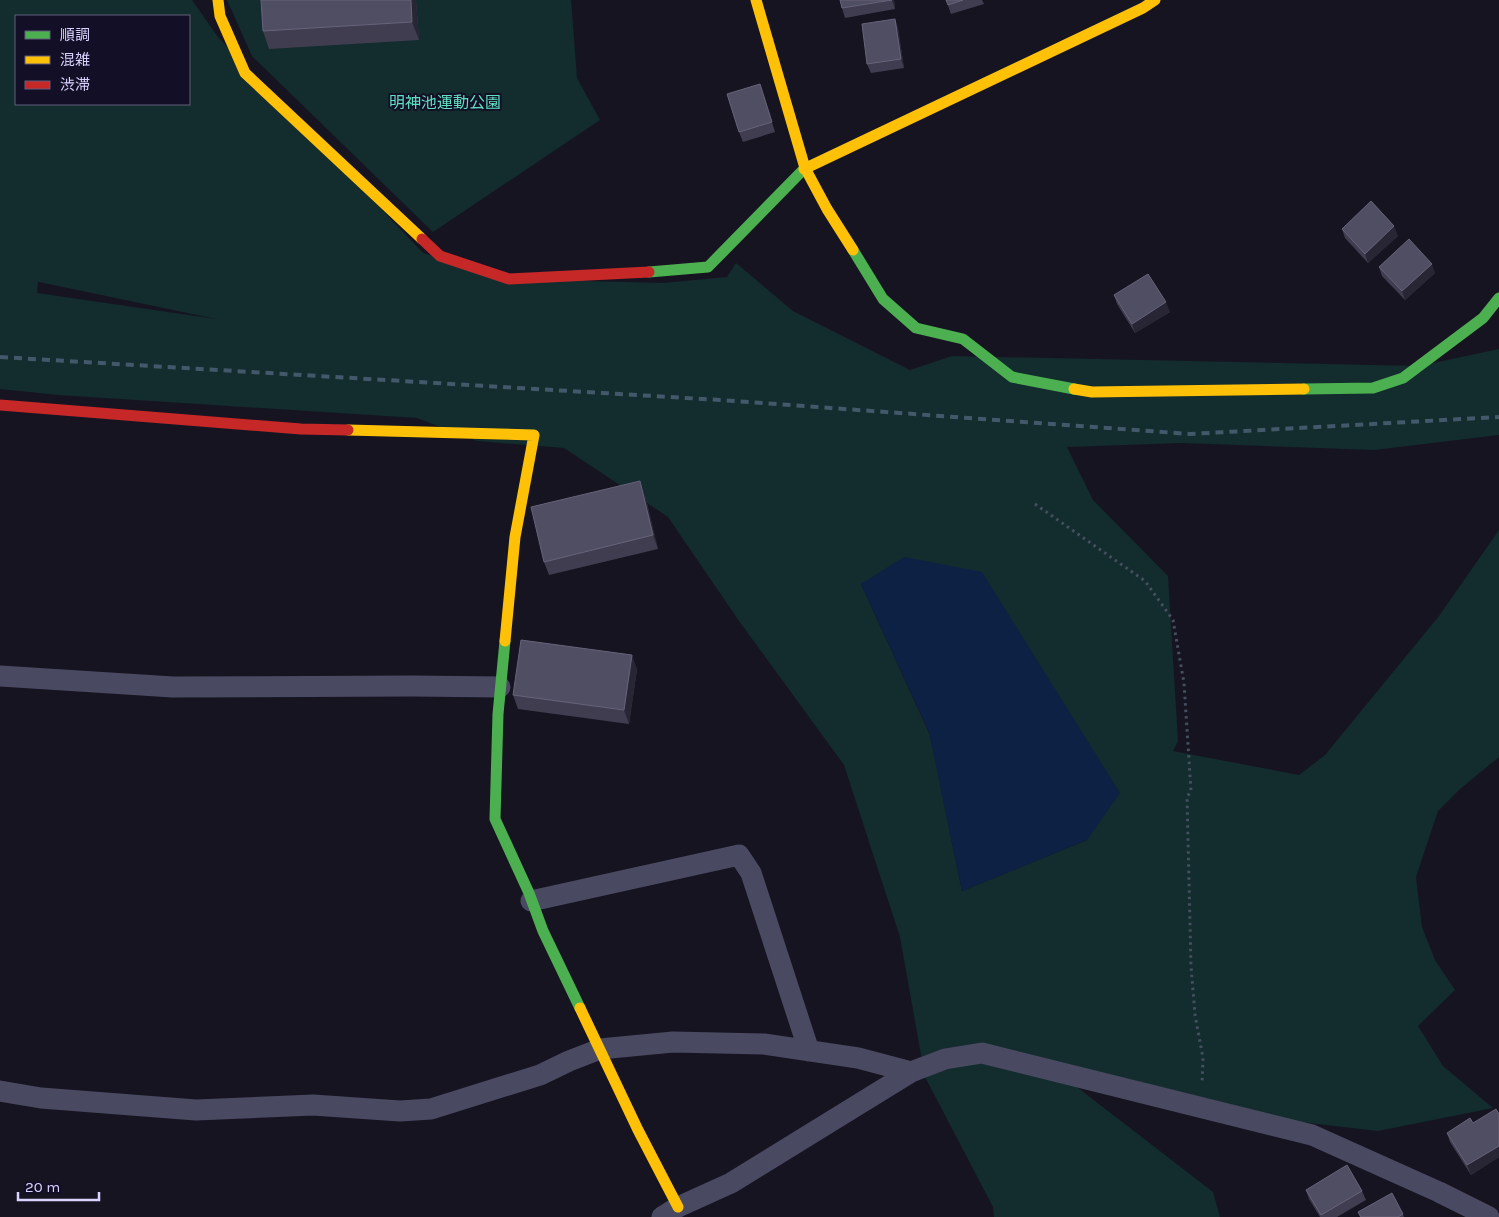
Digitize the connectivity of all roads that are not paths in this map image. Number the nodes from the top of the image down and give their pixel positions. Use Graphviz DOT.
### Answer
graph roads {
  1 [pos="218,0"];
  2 [pos="756,0"];
  3 [pos="1155,0"];
  4 [pos="806,168"];
  5 [pos="1499,298"];
  6 [pos="0,405"];
  7 [pos="0,676"];
  8 [pos="500,688"];
  9 [pos="531,901"];
  10 [pos="600,1049"];
  11 [pos="809,1051"];
  12 [pos="911,1072"];
  13 [pos="0,1091"];
  14 [pos="670,1212"];
  15 [pos="1489,1217"];
  1 -- 4 [label="street"];
  2 -- 4 [label="street"];
  3 -- 4 [label="street"];
  4 -- 5 [label="street"];
  6 -- 8 [label="street"];
  7 -- 8 [label="street"];
  8 -- 9 [label="street"];
  9 -- 10 [label="street"];
  9 -- 11 [label="street"];
  10 -- 11 [label="street"];
  10 -- 13 [label="street"];
  10 -- 14 [label="street"];
  11 -- 12 [label="street"];
  12 -- 14 [label="street"];
  12 -- 15 [label="street"];
}
